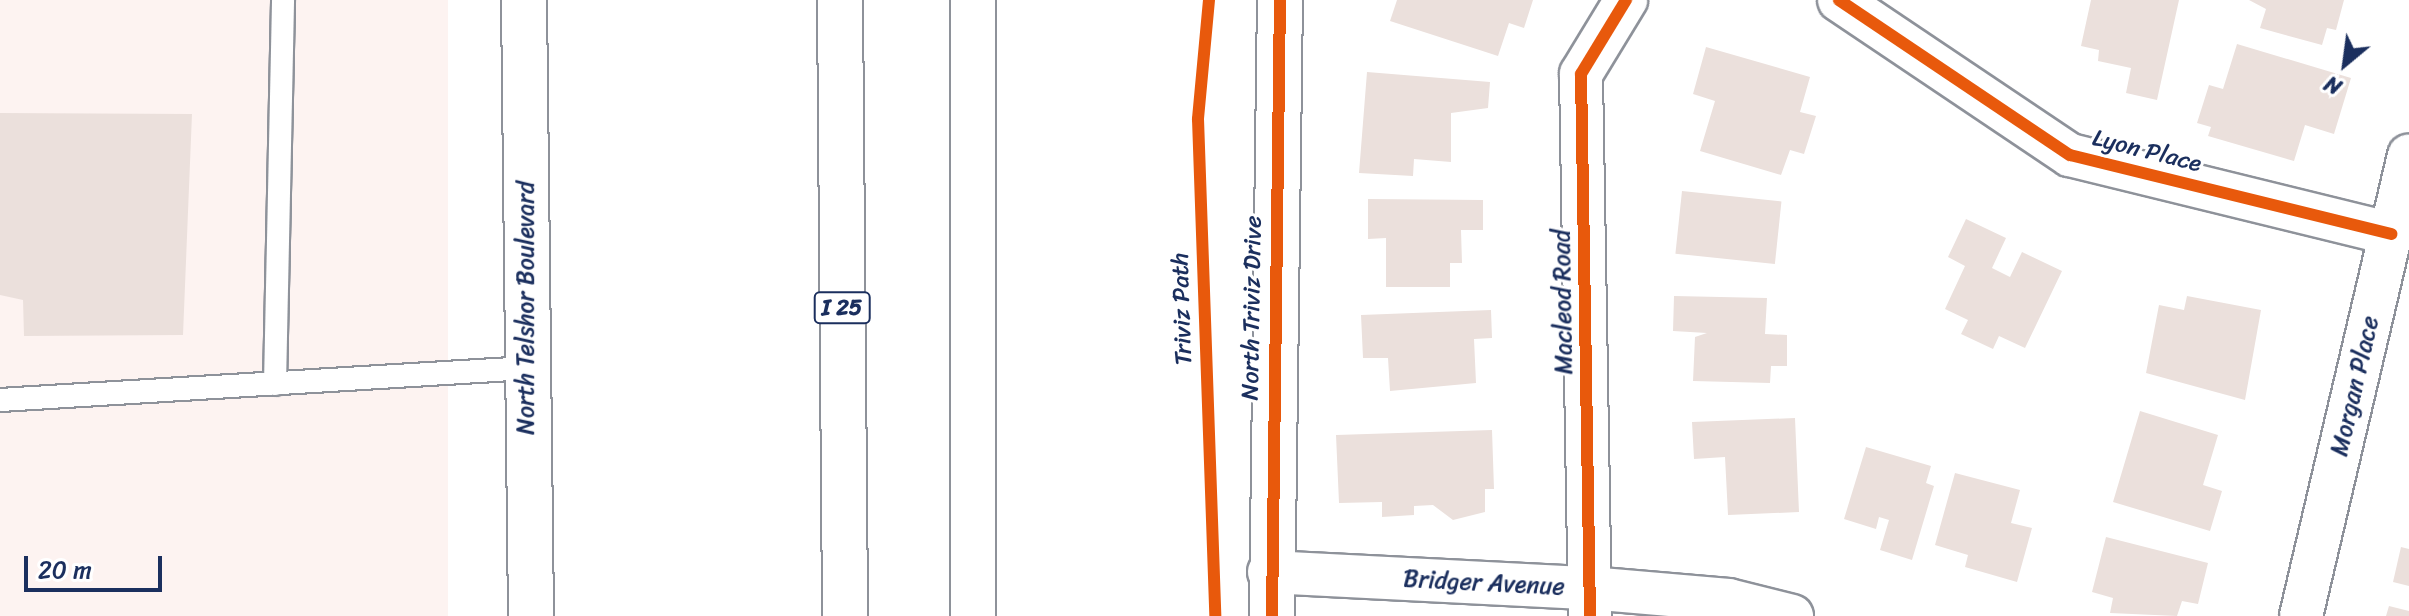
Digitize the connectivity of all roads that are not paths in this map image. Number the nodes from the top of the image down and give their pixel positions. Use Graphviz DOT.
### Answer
graph roads {
  1 [pos="283,0"];
  2 [pos="524,0"];
  3 [pos="840,0"];
  4 [pos="973,0"];
  5 [pos="1280,0"];
  6 [pos="1626,0"];
  7 [pos="1839,0"];
  8 [pos="2409,155"];
  9 [pos="2391,234"];
  10 [pos="527,368"];
  11 [pos="275,384"];
  12 [pos="0,400"];
  13 [pos="1269,572"];
  14 [pos="1590,602"];
  15 [pos="531,616"];
  16 [pos="845,616"];
  17 [pos="973,616"];
  18 [pos="1272,616"];
  19 [pos="1792,616"];
  20 [pos="2301,616"];
  1 -- 11 [label="lane"];
  2 -- 10 [label="main road, North Telshor Boulevard"];
  3 -- 16 [label="main road, I 25"];
  4 -- 17 [label="main road"];
  5 -- 13 [label="main road, North Triviz Drive"];
  6 -- 14 [label="street, Macleod Road"];
  7 -- 9 [label="street, Lyon Place"];
  8 -- 9 [label="street, Morgan Place"];
  9 -- 20 [label="street, Morgan Place"];
  10 -- 11 [label="lane"];
  10 -- 15 [label="main road, North Telshor Boulevard"];
  11 -- 12 [label="lane"];
  13 -- 14 [label="street, Bridger Avenue"];
  13 -- 18 [label="main road, North Triviz Drive"];
  14 -- 19 [label="street, Bridger Avenue"];
}
